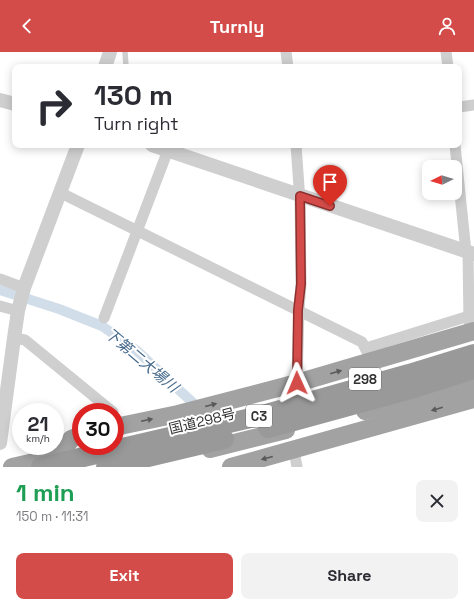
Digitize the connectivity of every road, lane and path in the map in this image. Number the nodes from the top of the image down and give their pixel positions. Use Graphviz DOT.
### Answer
graph roads {
  1 [pos="110,52"];
  2 [pos="125,52"];
  3 [pos="286,52"];
  4 [pos="446,52"];
  5 [pos="106,64"];
  6 [pos="126,64"];
  7 [pos="288,64"];
  8 [pos="448,64"];
  9 [pos="0,100"];
  10 [pos="12,103"];
  11 [pos="474,105"];
  12 [pos="462,107"];
  13 [pos="77,148"];
  14 [pos="162,148"];
  15 [pos="296,148"];
  16 [pos="455,148"];
  17 [pos="168,150"];
  18 [pos="60,193"];
  19 [pos="300,196"];
  20 [pos="138,230"];
  21 [pos="469,253"];
  22 [pos="0,279"];
  23 [pos="24,288"];
  24 [pos="0,306"];
  25 [pos="298,310"];
  26 [pos="18,311"];
  27 [pos="104,318"];
  28 [pos="472,332"];
  29 [pos="14,338"];
  30 [pos="474,354"];
  31 [pos="369,355"];
  32 [pos="474,369"];
  33 [pos="474,381"];
  34 [pos="297,383"];
  35 [pos="474,398"];
  36 [pos="250,402"];
  37 [pos="97,403"];
  38 [pos="2,416"];
  39 [pos="124,419"];
  40 [pos="72,439"];
  41 [pos="124,442"];
  42 [pos="0,443"];
  43 [pos="72,453"];
  44 [pos="59,456"];
  45 [pos="296,458"];
  46 [pos="235,466"];
  47 [pos="12,467"];
  48 [pos="41,467"];
  49 [pos="106,467"];
  50 [pos="134,467"];
  1 -- 5 [label="street"];
  2 -- 6 [label="lane"];
  3 -- 7 [label="street"];
  4 -- 8 [label="street"];
  9 -- 10 [label="street"];
  11 -- 12 [label="street"];
  13 -- 18 [label="street"];
  14 -- 17 [label="street"];
  15 -- 19 [label="street"];
  16 -- 21 [label="street"];
  17 -- 19 [label="street"];
  17 -- 20 [label="street"];
  18 -- 20 [label="street"];
  18 -- 23 [label="street"];
  19 -- 21 [label="street"];
  19 -- 25 [label="street"];
  20 -- 25 [label="street"];
  20 -- 27 [label="street"];
  21 -- 28 [label="street"];
  22 -- 23 [label="street"];
  23 -- 26 [label="street"];
  24 -- 26 [label="street"];
  25 -- 31 [label="street"];
  25 -- 34 [label="street"];
  26 -- 29 [label="street"];
  28 -- 31 [label="highway"];
  28 -- 36 [label="highway, 国道298号 / 298"];
  29 -- 37 [label="street"];
  29 -- 38 [label="street"];
  30 -- 48 [label="highway, C3"];
  34 -- 31 [label="highway, one-way"];
  32 -- 49 [label="highway, C3"];
  33 -- 50 [label="highway, 国道298号 / 298"];
  34 -- 36 [label="highway"];
  35 -- 45 [label="highway, one-way"];
  39 -- 36 [label="highway, one-way"];
  36 -- 41 [label="highway, 国道298号 / 298"];
  38 -- 42 [label="street"];
  40 -- 44 [label="highway"];
  43 -- 44 [label="highway"];
  44 -- 47 [label="highway"];
  45 -- 46 [label="highway, one-way"];
}
